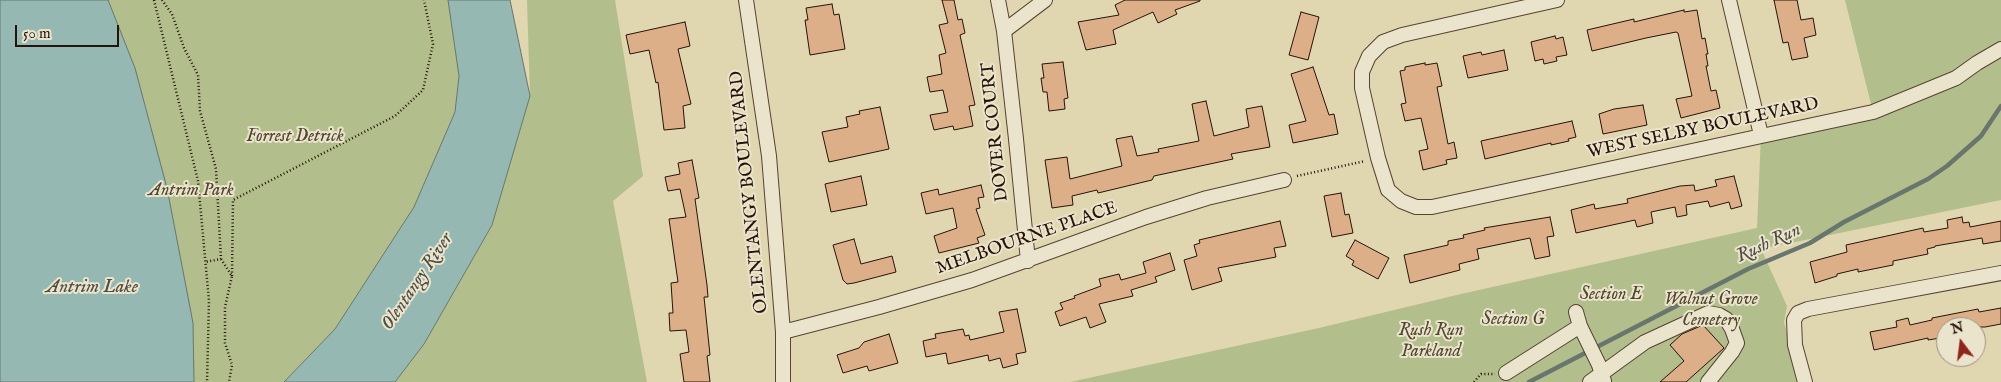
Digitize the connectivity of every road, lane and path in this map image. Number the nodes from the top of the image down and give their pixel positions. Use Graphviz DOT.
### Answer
graph roads {
  1 [pos="154,0"];
  2 [pos="162,0"];
  3 [pos="424,0"];
  4 [pos="746,0"];
  5 [pos="998,0"];
  6 [pos="1045,0"];
  7 [pos="1557,0"];
  8 [pos="1731,3"];
  9 [pos="1004,31"];
  10 [pos="2001,50"];
  11 [pos="1761,135"];
  12 [pos="1378,158"];
  13 [pos="1284,180"];
  14 [pos="221,259"];
  15 [pos="1028,261"];
  16 [pos="205,262"];
  17 [pos="2001,273"];
  18 [pos="232,276"];
  19 [pos="1576,312"];
  20 [pos="1580,326"];
  21 [pos="783,332"];
  22 [pos="1506,373"];
  23 [pos="1598,379"];
  24 [pos="208,382"];
  25 [pos="229,382"];
  26 [pos="783,382"];
  27 [pos="1474,382"];
  28 [pos="1708,382"];
  29 [pos="1805,382"];
  1 -- 16 [label="path"];
  2 -- 14 [label="path"];
  3 -- 18 [label="path"];
  4 -- 21 [label="street, OLENTANGY BOULEVARD"];
  5 -- 9 [label="street, DOVER COURT"];
  6 -- 9 [label="street"];
  7 -- 12 [label="street"];
  8 -- 11 [label="street"];
  9 -- 15 [label="street, DOVER COURT"];
  10 -- 11 [label="street, WEST SELBY BOULEVARD"];
  11 -- 12 [label="street, WEST SELBY BOULEVARD"];
  12 -- 13 [label="path"];
  13 -- 15 [label="street, MELBOURNE PLACE"];
  14 -- 16 [label="path"];
  14 -- 18 [label="path"];
  15 -- 21 [label="street, MELBOURNE PLACE"];
  16 -- 24 [label="path"];
  17 -- 29 [label="street"];
  18 -- 25 [label="path"];
  19 -- 20 [label="street"];
  20 -- 22 [label="street"];
  20 -- 23 [label="street"];
  21 -- 26 [label="street, OLENTANGY BOULEVARD"];
  22 -- 27 [label="path"];
  23 -- 28 [label="street"];
}
